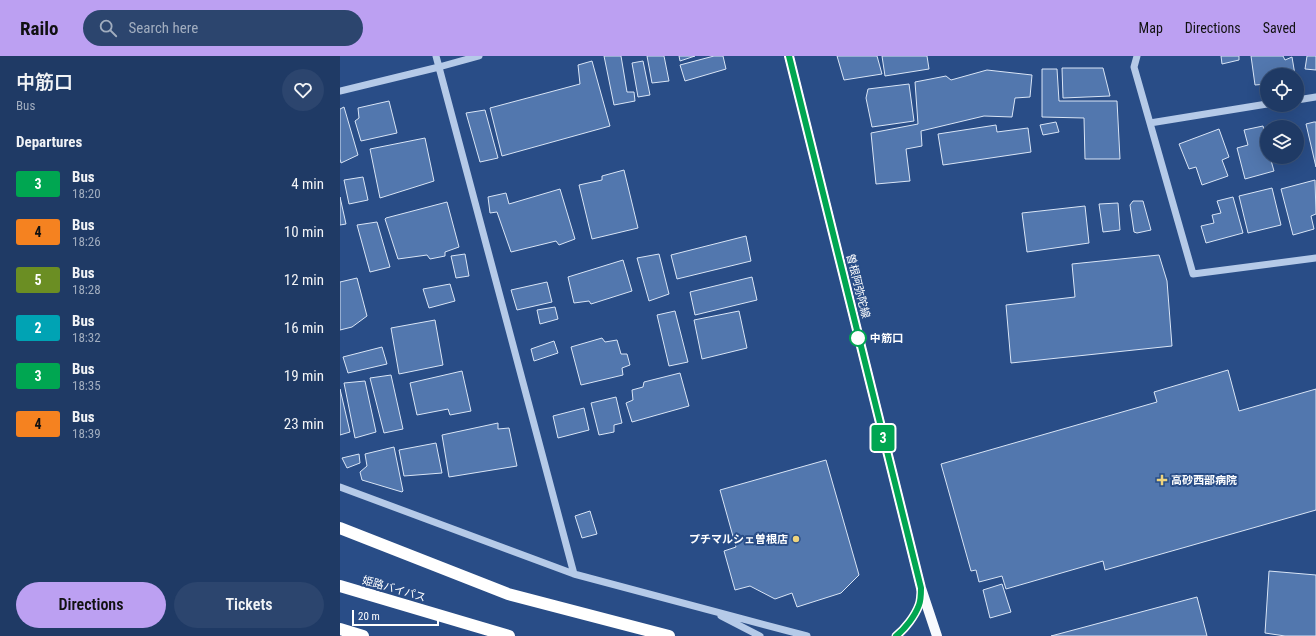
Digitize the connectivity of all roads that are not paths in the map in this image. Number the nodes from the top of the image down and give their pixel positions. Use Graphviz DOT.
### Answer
graph roads {
  1 [pos="436,56"];
  2 [pos="479,56"];
  3 [pos="789,56"];
  4 [pos="1137,56"];
  5 [pos="439,67"];
  6 [pos="340,91"];
  7 [pos="1316,97"];
  8 [pos="1304,99"];
  9 [pos="1260,105"];
  10 [pos="1150,123"];
  11 [pos="1316,258"];
  12 [pos="340,487"];
  13 [pos="340,528"];
  14 [pos="574,574"];
  15 [pos="340,586"];
  16 [pos="921,588"];
  17 [pos="708,610"];
  18 [pos="340,629"];
  19 [pos="363,636"];
  20 [pos="509,636"];
  21 [pos="669,636"];
  22 [pos="760,636"];
  23 [pos="807,636"];
  24 [pos="896,636"];
  25 [pos="937,636"];
  1 -- 5 [label="street"];
  2 -- 5 [label="street"];
  3 -- 16 [label="main road, 曽根阿弥陀線"];
  4 -- 10 [label="street"];
  5 -- 6 [label="street"];
  5 -- 14 [label="street"];
  7 -- 8 [label="street"];
  9 -- 10 [label="street"];
  10 -- 11 [label="street"];
  12 -- 14 [label="street"];
  13 -- 21 [label="highway"];
  14 -- 17 [label="street"];
  15 -- 20 [label="highway, 姫路バイパス"];
  16 -- 24 [label="street"];
  16 -- 25 [label="main road, 曽根阿弥陀線"];
  17 -- 22 [label="street"];
  17 -- 23 [label="street"];
  18 -- 19 [label="highway"];
}
